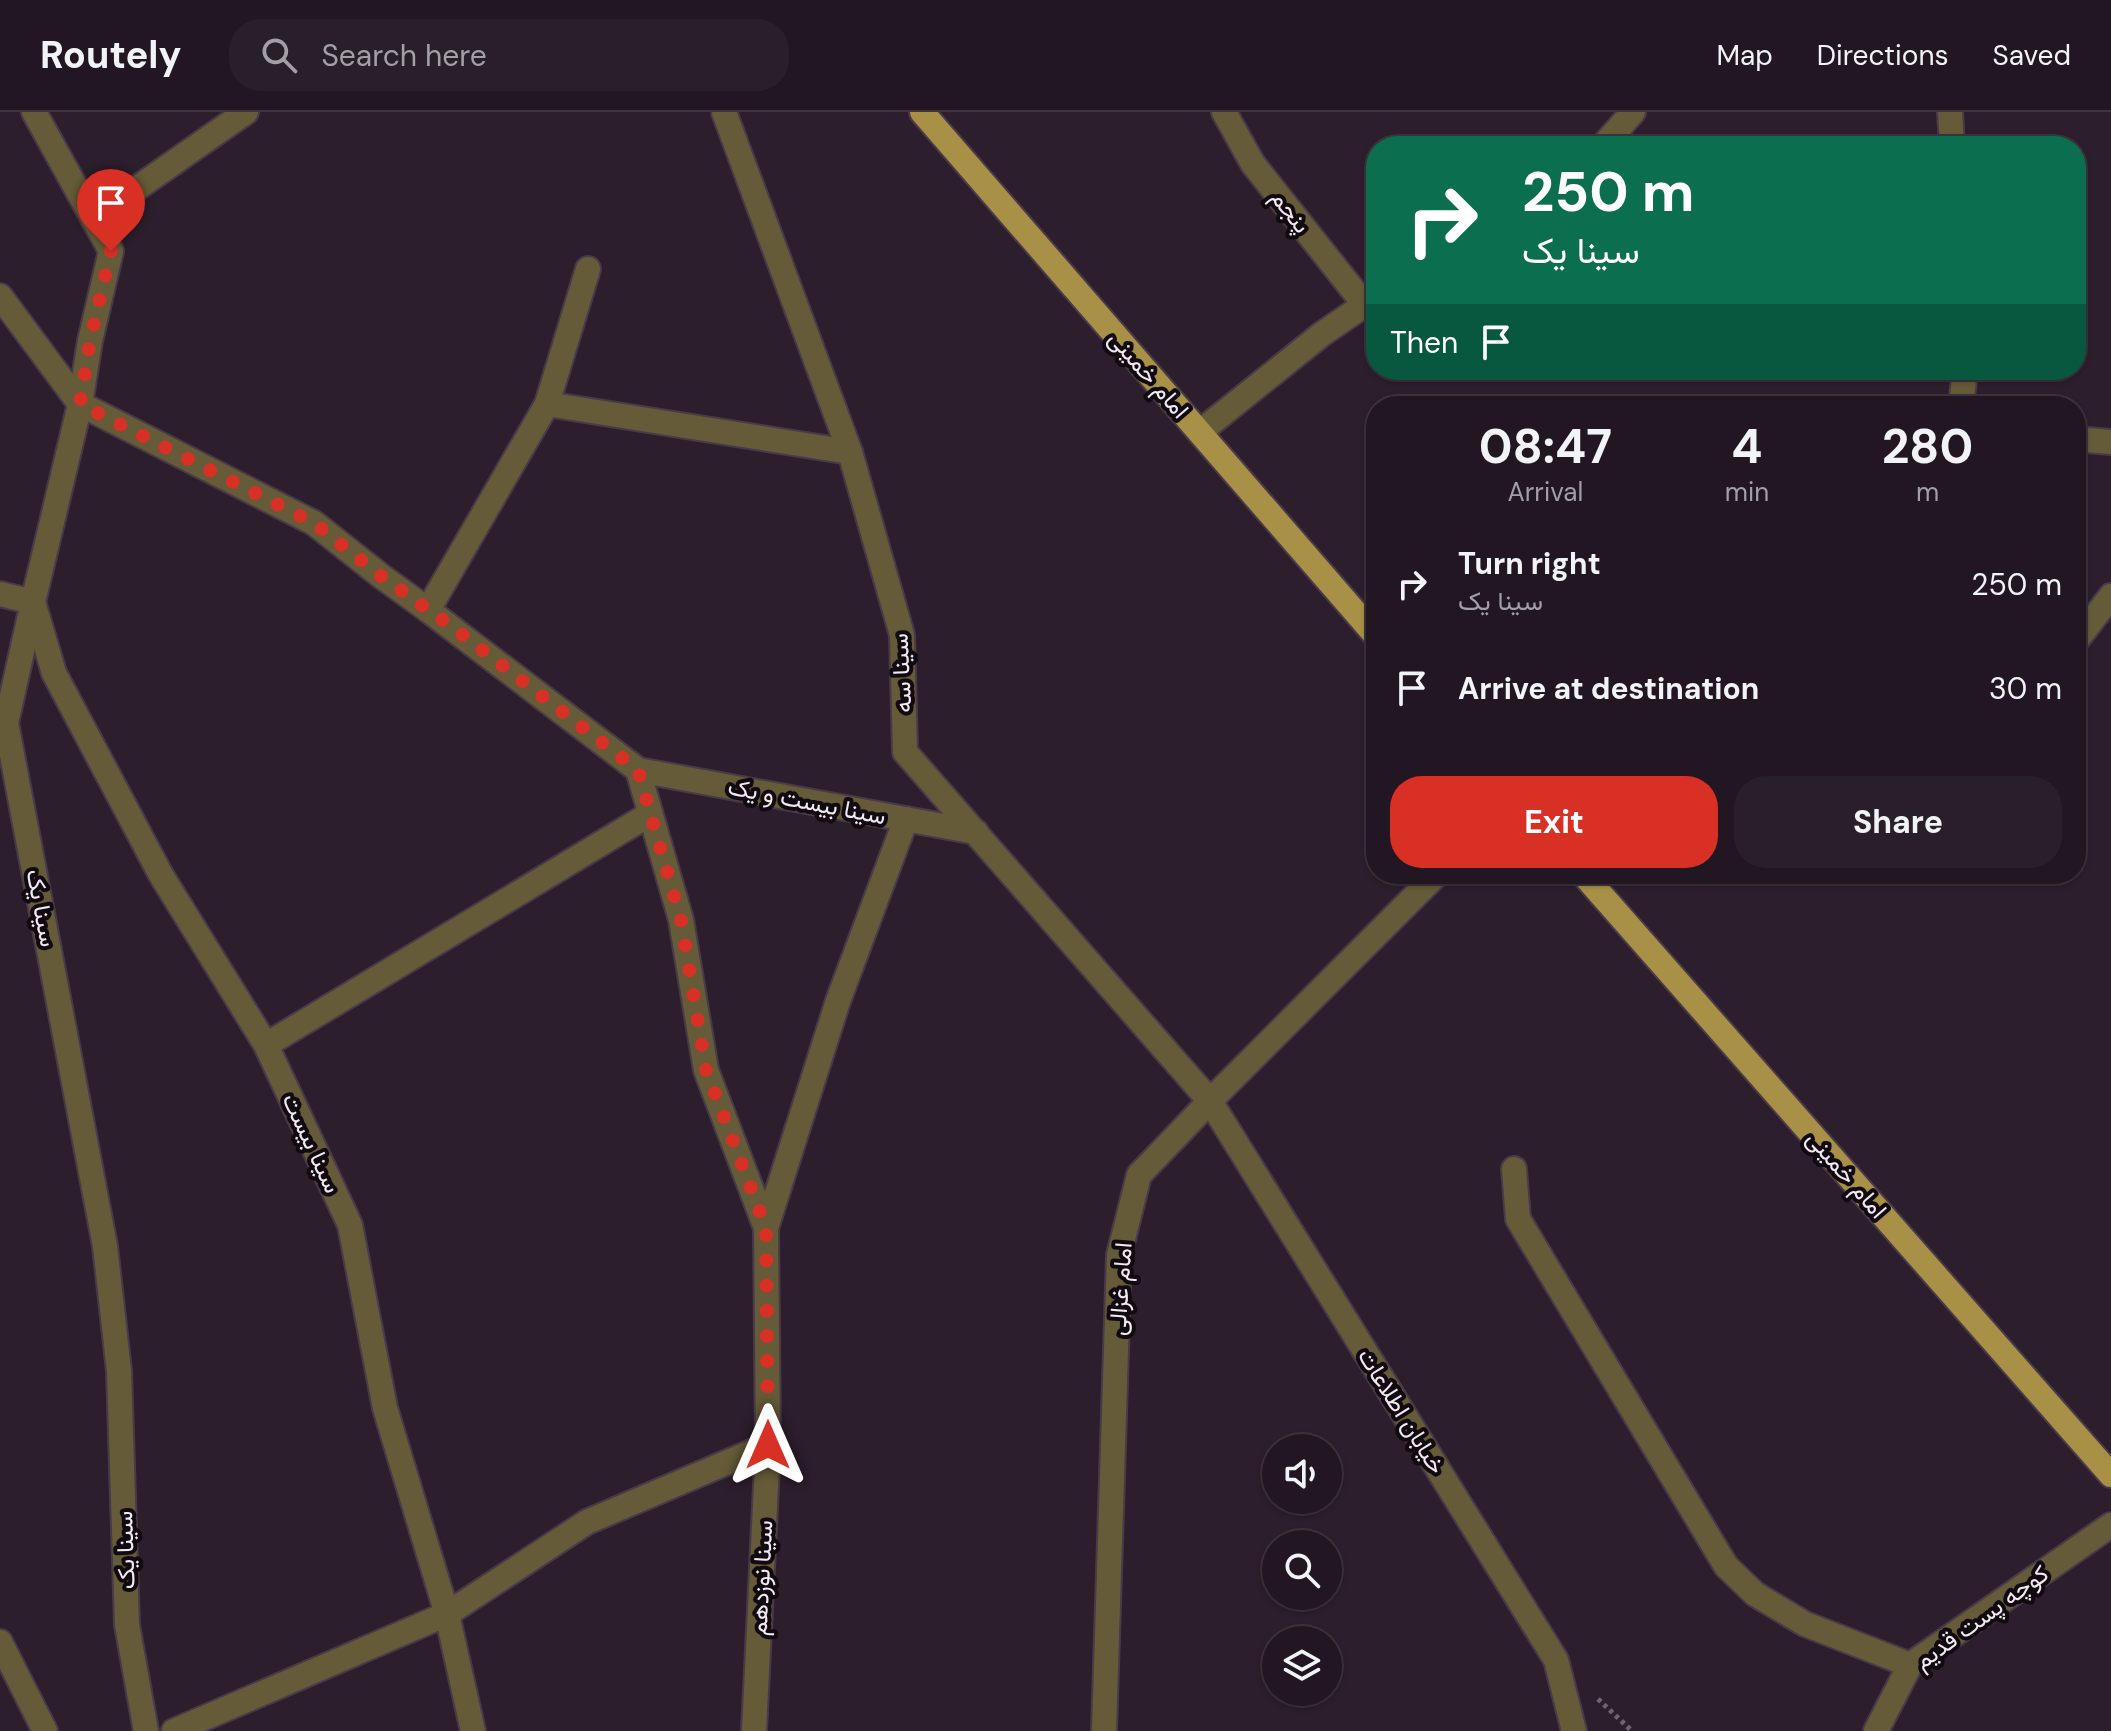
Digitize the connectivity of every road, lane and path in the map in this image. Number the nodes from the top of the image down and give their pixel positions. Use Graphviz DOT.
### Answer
graph roads {
  1 [pos="34,112"];
  2 [pos="246,112"];
  3 [pos="724,112"];
  4 [pos="922,112"];
  5 [pos="1224,112"];
  6 [pos="1633,112"];
  7 [pos="1950,112"];
  8 [pos="1612,136"];
  9 [pos="1951,136"];
  10 [pos="93,219"];
  11 [pos="588,269"];
  12 [pos="0,296"];
  13 [pos="1366,296"];
  14 [pos="1366,304"];
  15 [pos="80,404"];
  16 [pos="547,404"];
  17 [pos="1200,432"];
  18 [pos="2086,440"];
  19 [pos="2111,442"];
  20 [pos="850,452"];
  21 [pos="0,594"];
  22 [pos="2111,596"];
  23 [pos="33,602"];
  24 [pos="428,610"];
  25 [pos="1366,624"];
  26 [pos="2086,628"];
  27 [pos="638,770"];
  28 [pos="650,814"];
  29 [pos="906,819"];
  30 [pos="976,832"];
  31 [pos="1427,884"];
  32 [pos="1592,884"];
  33 [pos="266,1045"];
  34 [pos="1210,1101"];
  35 [pos="1514,1169"];
  36 [pos="766,1228"];
  37 [pos="768,1445"];
  38 [pos="2111,1475"];
  39 [pos="2111,1525"];
  40 [pos="447,1614"];
  41 [pos="0,1642"];
  42 [pos="1910,1665"];
  43 [pos="45,1731"];
  44 [pos="146,1731"];
  45 [pos="174,1731"];
  46 [pos="473,1731"];
  47 [pos="754,1731"];
  48 [pos="1104,1731"];
  49 [pos="1574,1731"];
  50 [pos="1876,1731"];
  1 -- 10 [label="street, سینا یک"];
  2 -- 10 [label="street"];
  3 -- 20 [label="street, سینا سه"];
  4 -- 17 [label="main road, امام خمینی"];
  5 -- 13 [label="street, پنجم"];
  6 -- 8 [label="street"];
  7 -- 9 [label="street"];
  10 -- 15 [label="street, سینا یک"];
  11 -- 16 [label="street"];
  12 -- 15 [label="street"];
  14 -- 17 [label="street"];
  15 -- 23 [label="street, سینا یک"];
  15 -- 24 [label="street"];
  16 -- 20 [label="street"];
  16 -- 24 [label="street"];
  17 -- 25 [label="main road, امام خمینی"];
  18 -- 19 [label="street"];
  20 -- 30 [label="street, سینا سه"];
  21 -- 23 [label="street"];
  22 -- 26 [label="street"];
  23 -- 33 [label="street, سینا بیست"];
  23 -- 44 [label="street, سینا یک"];
  24 -- 27 [label="street"];
  27 -- 28 [label="street, سینا نوزدهم"];
  27 -- 29 [label="street, سینا بیست و یک"];
  28 -- 33 [label="street"];
  28 -- 36 [label="street, سینا نوزدهم"];
  29 -- 30 [label="street, سینا بیست و یک"];
  29 -- 36 [label="street"];
  30 -- 34 [label="street, سینا سه"];
  31 -- 34 [label="street, امام غزالی"];
  32 -- 38 [label="main road, امام خمینی"];
  33 -- 40 [label="street, سینا بیست"];
  34 -- 48 [label="street, امام غزالی"];
  34 -- 49 [label="street, خیابان اطلاعات"];
  35 -- 42 [label="street"];
  36 -- 37 [label="street, سینا نوزدهم"];
  37 -- 40 [label="street"];
  37 -- 47 [label="street, سینا نوزدهم"];
  39 -- 42 [label="street, کوچه پست قدیم"];
  40 -- 45 [label="street"];
  40 -- 46 [label="street, سینا بیست"];
  41 -- 43 [label="street"];
  42 -- 50 [label="street, کوچه پست قدیم"];
}
